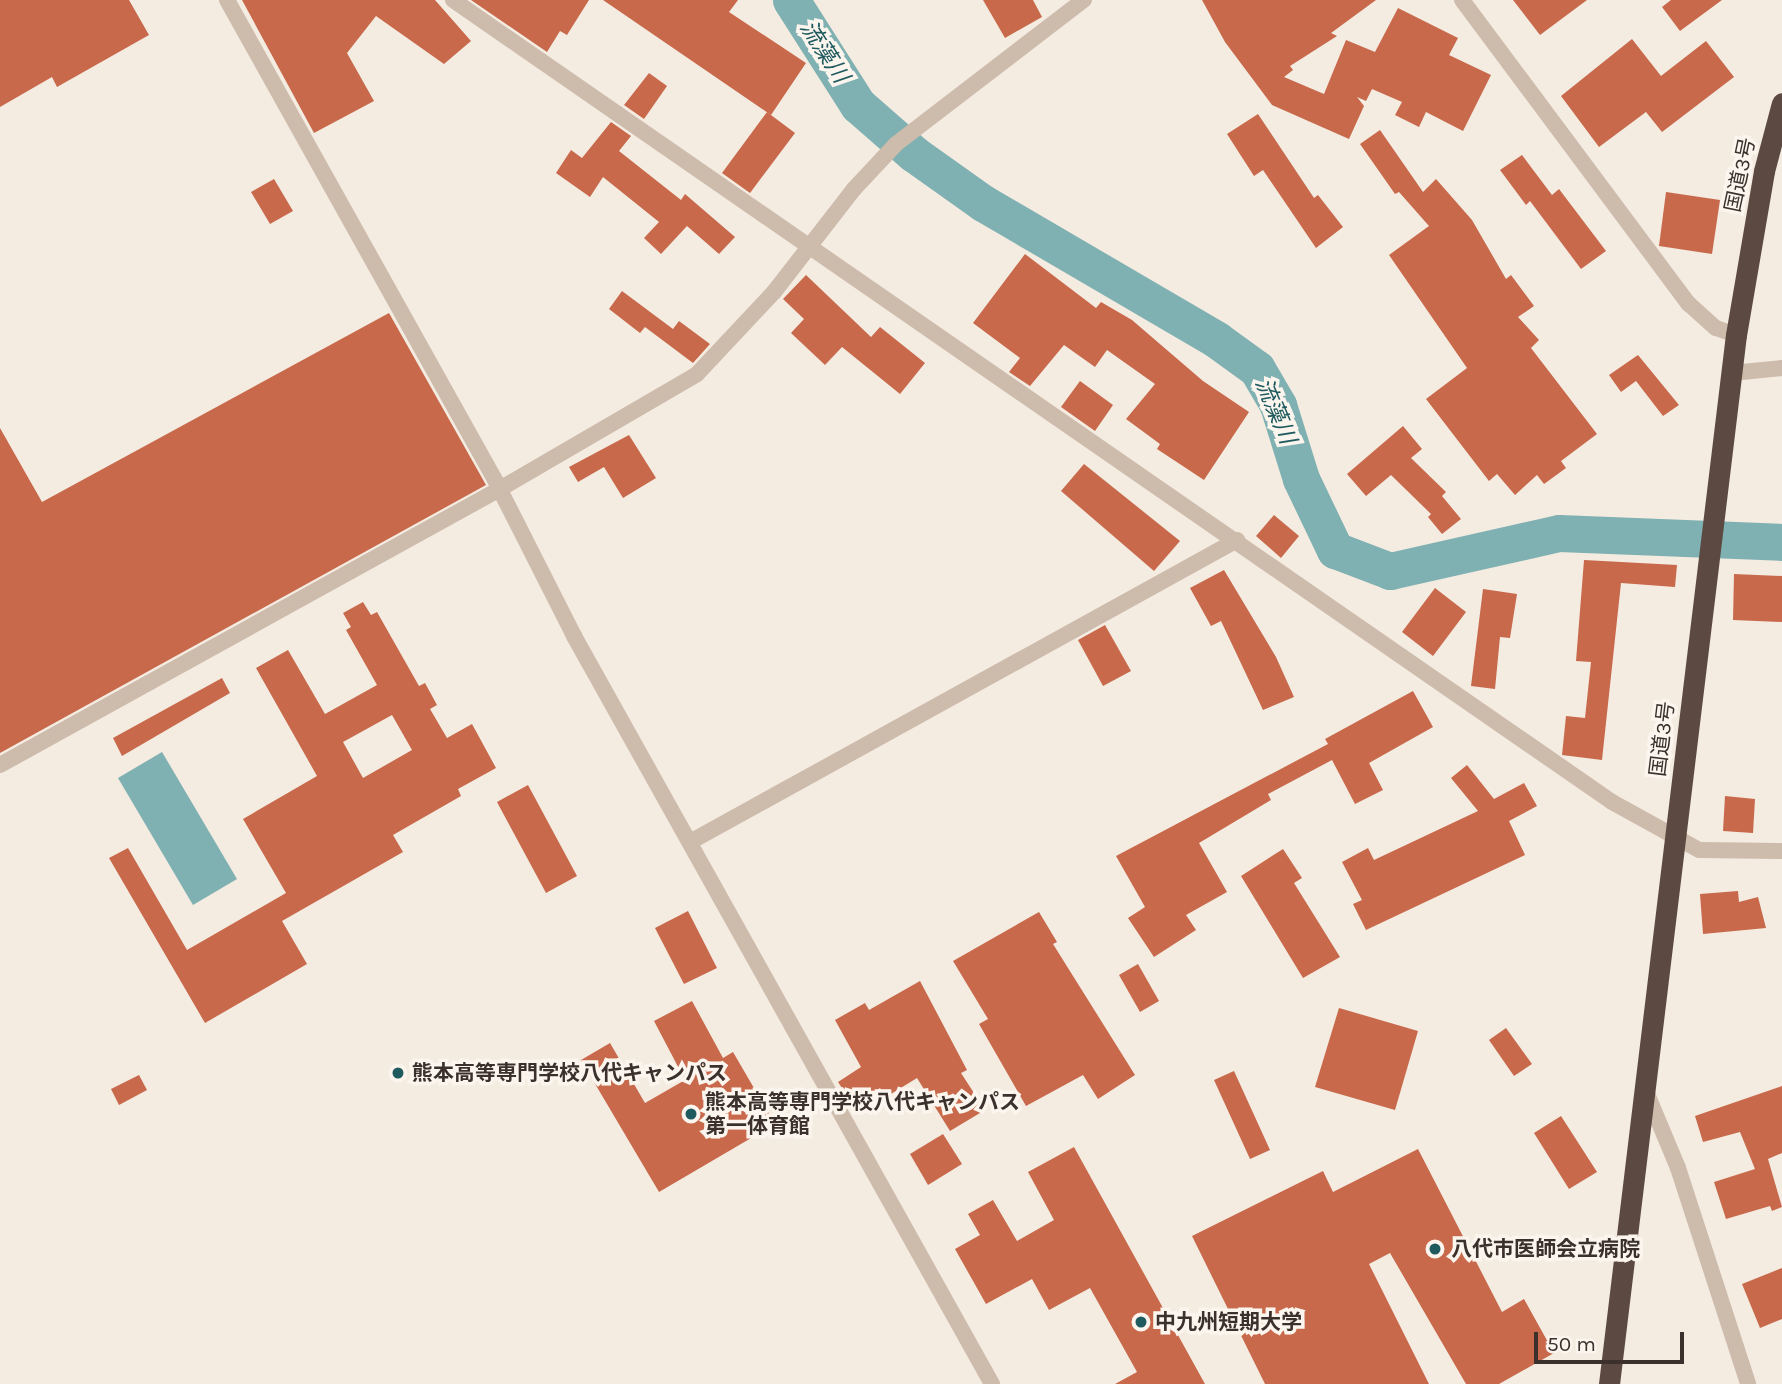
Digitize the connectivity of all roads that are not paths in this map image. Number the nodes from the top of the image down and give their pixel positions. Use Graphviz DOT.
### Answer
graph roads {
  1 [pos="227,0"];
  2 [pos="453,0"];
  3 [pos="1084,0"];
  4 [pos="1462,0"];
  5 [pos="1782,103"];
  6 [pos="809,245"];
  7 [pos="1736,335"];
  8 [pos="1782,368"];
  9 [pos="1732,373"];
  10 [pos="498,490"];
  11 [pos="1237,540"];
  12 [pos="0,765"];
  13 [pos="1675,837"];
  14 [pos="690,842"];
  15 [pos="1782,851"];
  16 [pos="1644,1086"];
  17 [pos="992,1384"];
  18 [pos="1609,1384"];
  19 [pos="1748,1384"];
  1 -- 10 [label="street"];
  2 -- 6 [label="street"];
  3 -- 6 [label="street"];
  4 -- 7 [label="street"];
  5 -- 7 [label="highway, 国道3号"];
  6 -- 10 [label="street"];
  6 -- 11 [label="street"];
  7 -- 9 [label="highway, 国道3号"];
  8 -- 9 [label="street"];
  9 -- 13 [label="highway, 国道3号"];
  10 -- 12 [label="street"];
  10 -- 14 [label="street"];
  11 -- 13 [label="street"];
  11 -- 14 [label="street"];
  13 -- 15 [label="street"];
  13 -- 16 [label="highway, 国道3号"];
  14 -- 17 [label="street"];
  16 -- 18 [label="highway, 国道3号"];
  16 -- 19 [label="street"];
}
